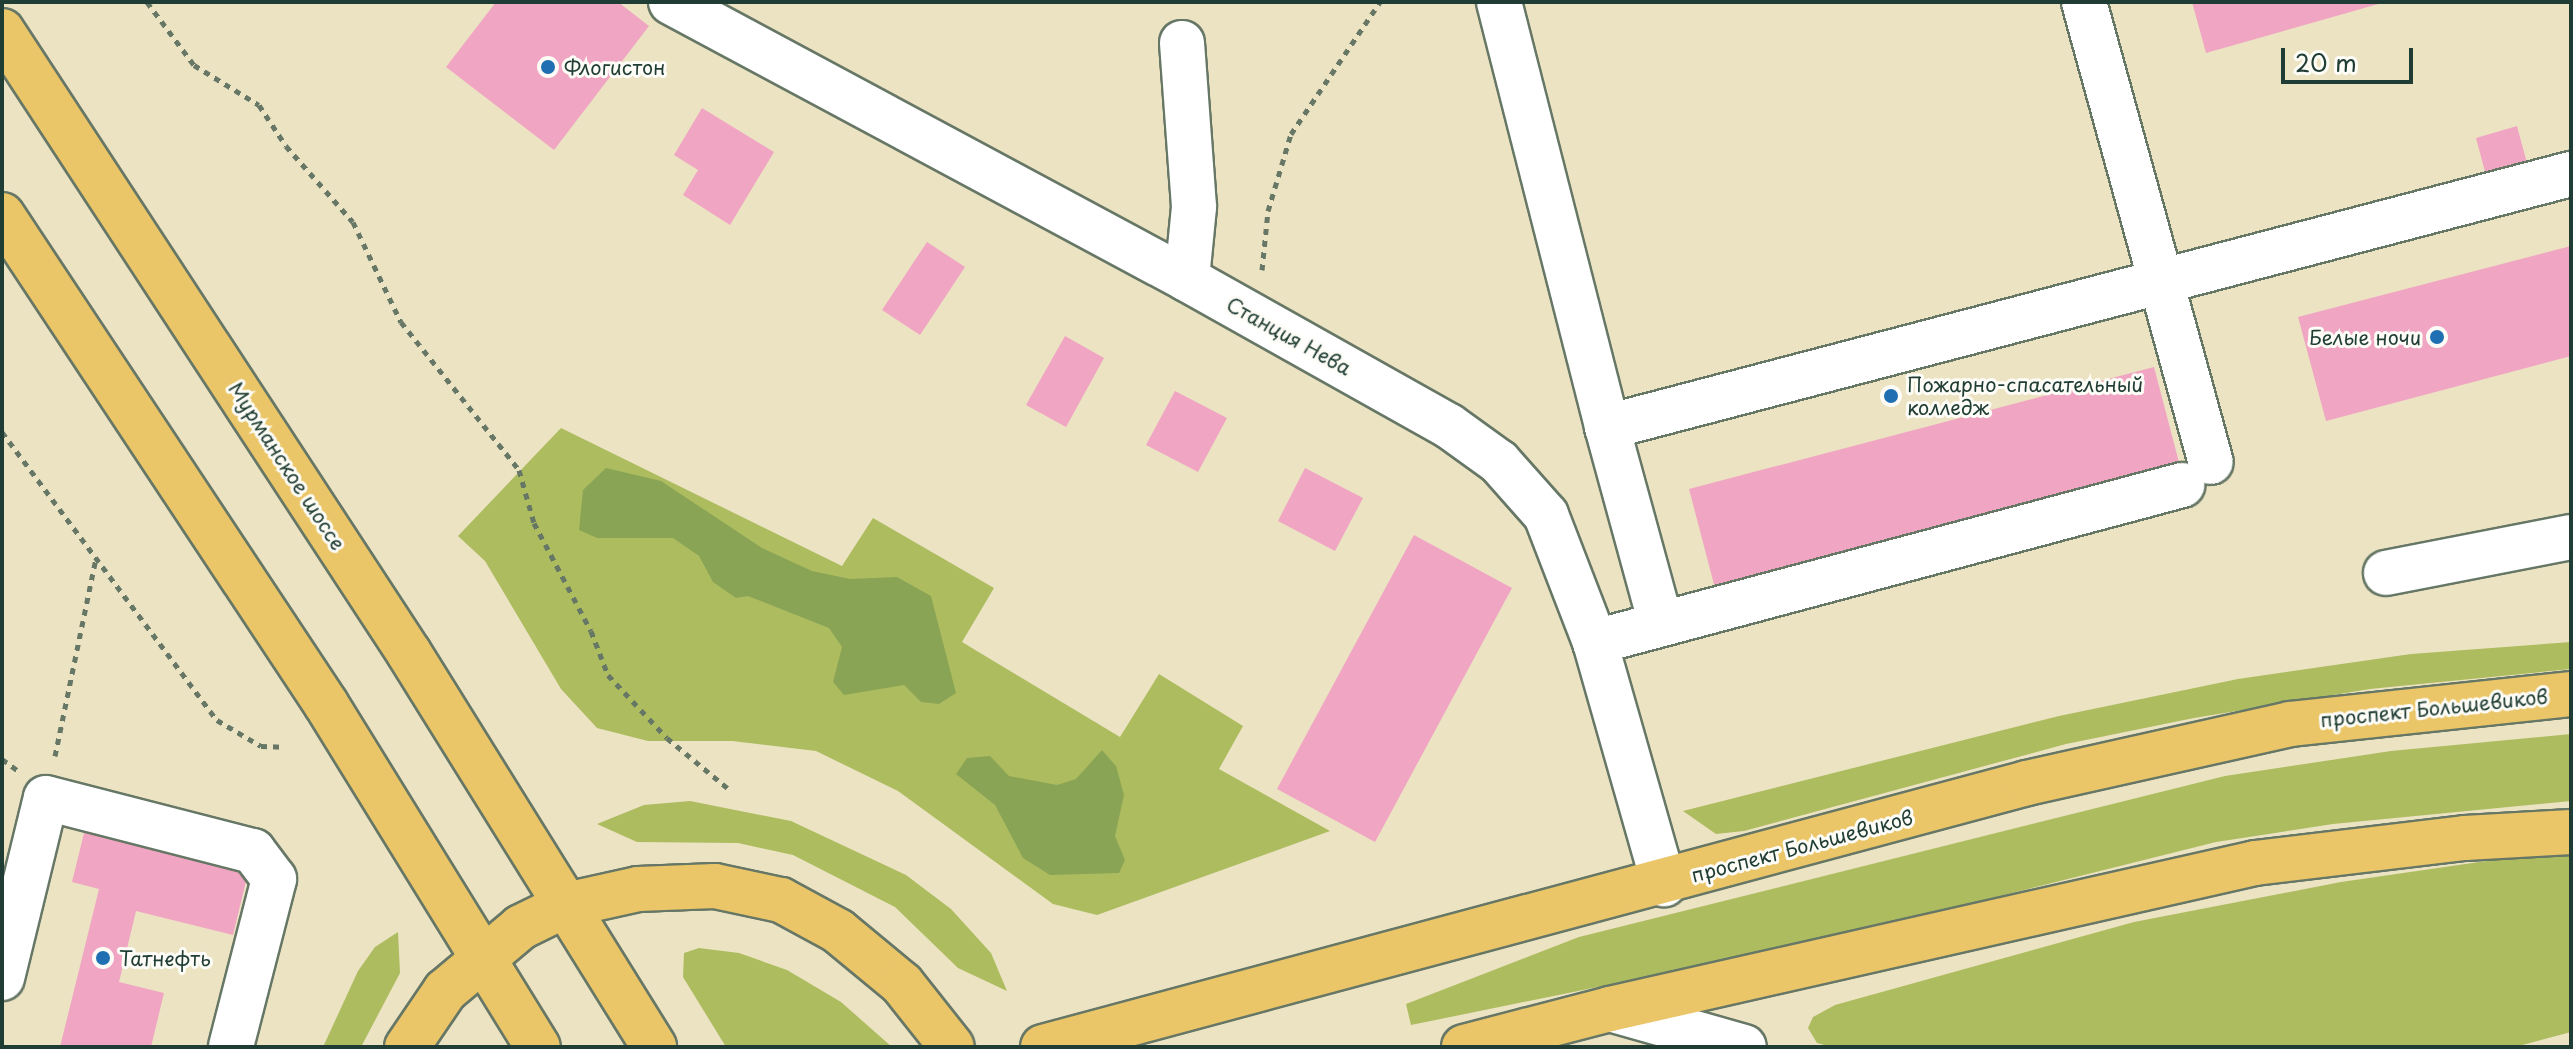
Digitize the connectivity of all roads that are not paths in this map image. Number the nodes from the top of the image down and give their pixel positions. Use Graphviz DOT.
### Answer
graph roads {
  1 [pos="671,2"];
  2 [pos="1499,2"];
  3 [pos="2084,2"];
  4 [pos="2,31"];
  5 [pos="1182,43"];
  6 [pos="2571,174"];
  7 [pos="2,215"];
  8 [pos="1187,279"];
  9 [pos="2162,283"];
  10 [pos="1607,427"];
  11 [pos="2571,537"];
  12 [pos="2386,573"];
  13 [pos="1661,624"];
  14 [pos="1595,642"];
  15 [pos="2571,694"];
  16 [pos="2571,832"];
  17 [pos="1664,884"];
  18 [pos="566,905"];
  19 [pos="481,956"];
  20 [pos="2,978"];
  21 [pos="1610,1009"];
  22 [pos="948,1039"];
  23 [pos="231,1047"];
  24 [pos="407,1047"];
  25 [pos="538,1047"];
  26 [pos="654,1047"];
  27 [pos="984,1047"];
  28 [pos="1043,1047"];
  29 [pos="1464,1047"];
  30 [pos="1744,1047"];
  1 -- 8 [label="street, Станция Нева"];
  2 -- 10 [label="street"];
  3 -- 9 [label="street"];
  4 -- 18 [label="main road, Мурманское шоссе"];
  5 -- 8 [label="street"];
  6 -- 9 [label="street"];
  7 -- 19 [label="main road"];
  8 -- 14 [label="street, Станция Нева"];
  9 -- 10 [label="street"];
  9 -- 13 [label="street"];
  10 -- 13 [label="street"];
  11 -- 12 [label="street"];
  13 -- 14 [label="street"];
  14 -- 17 [label="street, Станция Нева"];
  15 -- 17 [label="main road, проспект Большевиков"];
  16 -- 21 [label="main road"];
  17 -- 28 [label="main road, проспект Большевиков"];
  18 -- 19 [label="main road"];
  18 -- 22 [label="main road"];
  18 -- 26 [label="main road, Мурманское шоссе"];
  19 -- 24 [label="main road"];
  19 -- 25 [label="main road"];
  20 -- 23 [label="street"];
  21 -- 29 [label="main road"];
  21 -- 30 [label="street"];
  22 -- 27 [label="main road"];
}
